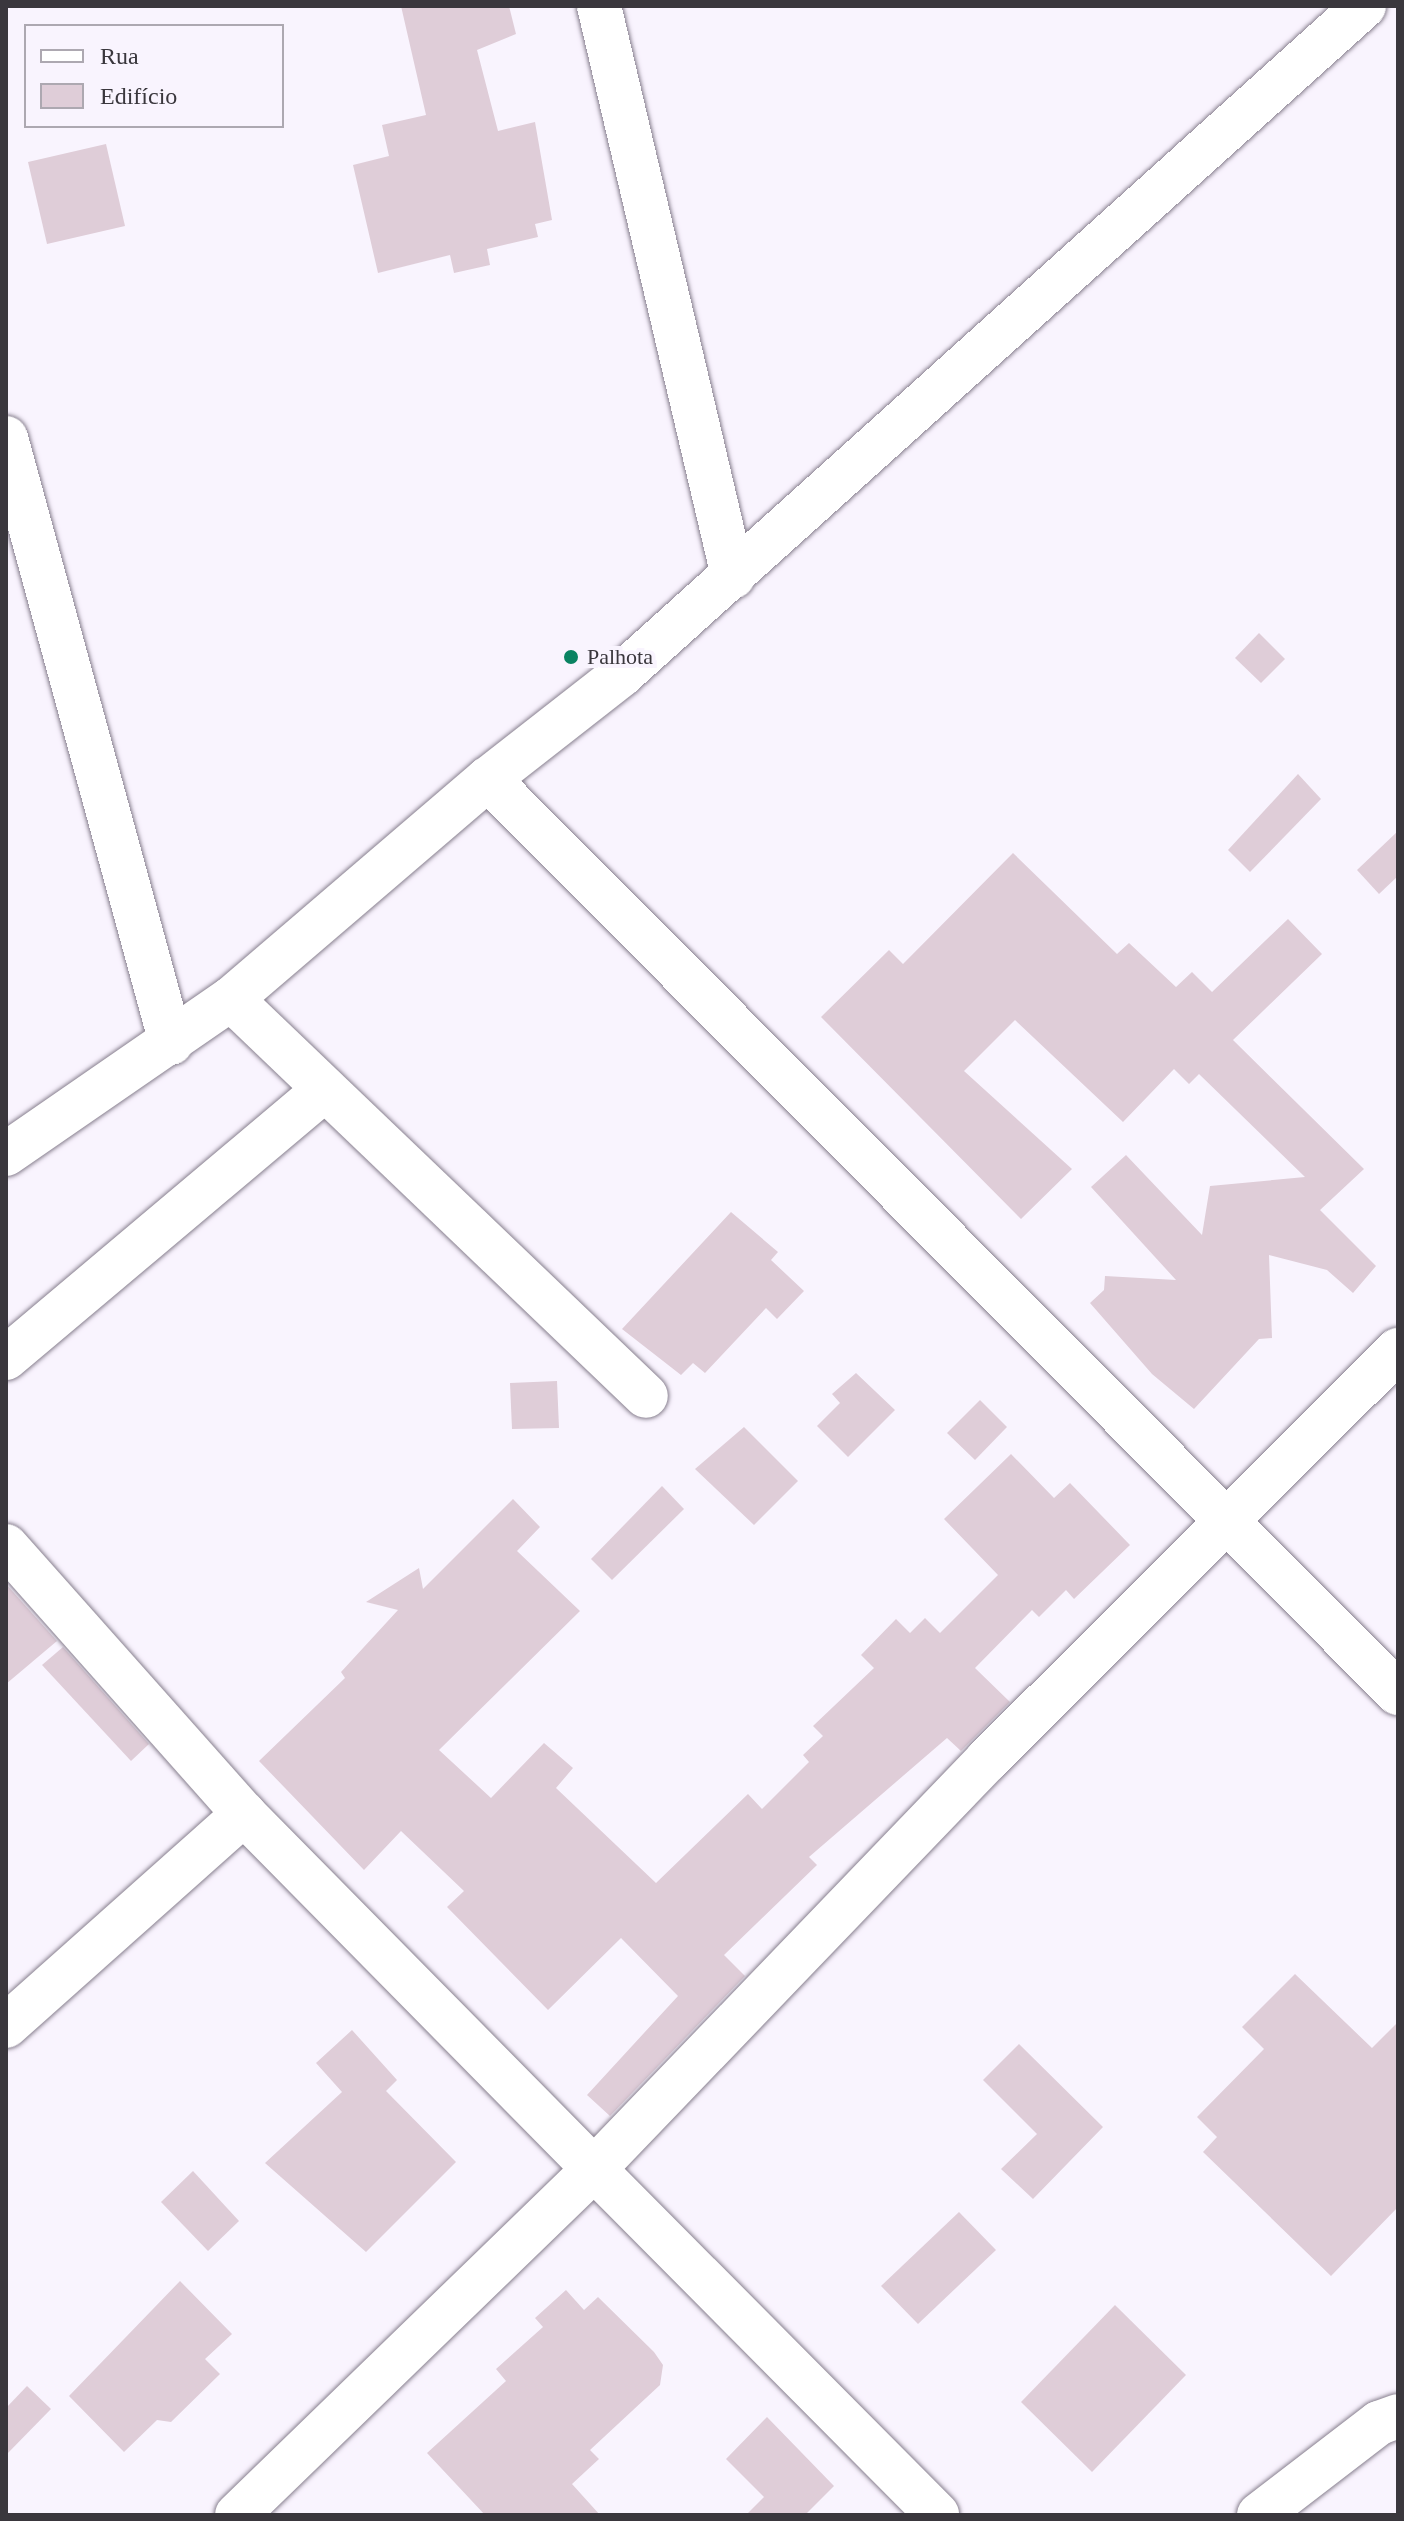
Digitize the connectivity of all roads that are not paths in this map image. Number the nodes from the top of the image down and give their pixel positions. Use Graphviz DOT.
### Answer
graph roads {
  1 [pos="599,6"];
  2 [pos="1364,6"];
  3 [pos="6,438"];
  4 [pos="733,576"];
  5 [pos="488,779"];
  6 [pos="231,999"];
  7 [pos="171,1043"];
  8 [pos="325,1089"];
  9 [pos="6,1154"];
  10 [pos="1398,1350"];
  11 [pos="6,1358"];
  12 [pos="646,1396"];
  13 [pos="1225,1525"];
  14 [pos="6,1546"];
  15 [pos="1398,1693"];
  16 [pos="244,1814"];
  17 [pos="6,2026"];
  18 [pos="594,2169"];
  19 [pos="1398,2416"];
  20 [pos="237,2515"];
  21 [pos="937,2515"];
  22 [pos="1259,2515"];
  1 -- 4 [label="street"];
  2 -- 4 [label="street"];
  3 -- 7 [label="street"];
  4 -- 5 [label="street"];
  5 -- 6 [label="street"];
  5 -- 13 [label="street"];
  6 -- 7 [label="street"];
  6 -- 8 [label="street"];
  7 -- 9 [label="street"];
  8 -- 11 [label="street"];
  8 -- 12 [label="street"];
  10 -- 13 [label="street"];
  13 -- 15 [label="street"];
  13 -- 18 [label="street"];
  14 -- 16 [label="street"];
  16 -- 17 [label="street"];
  16 -- 18 [label="street"];
  18 -- 20 [label="street"];
  18 -- 21 [label="street"];
  19 -- 22 [label="street"];
}
